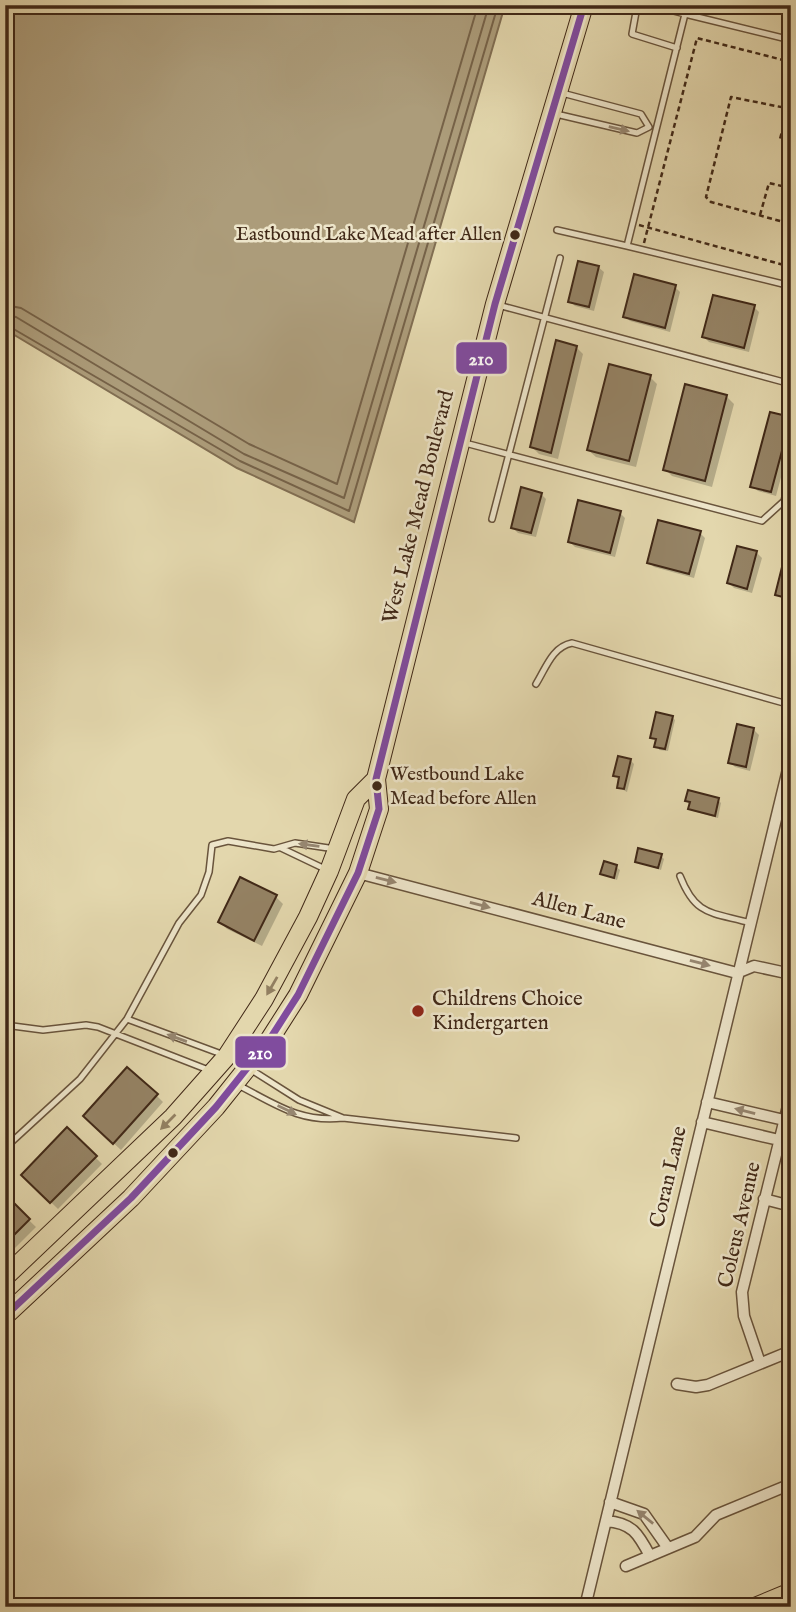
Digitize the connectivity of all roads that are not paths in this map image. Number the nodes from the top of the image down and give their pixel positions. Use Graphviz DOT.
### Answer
graph roads {
  1 [pos="584,5"];
  2 [pos="643,5"];
  3 [pos="650,5"];
  4 [pos="685,14"];
  5 [pos="791,40"];
  6 [pos="677,48"];
  7 [pos="559,92"];
  8 [pos="553,113"];
  9 [pos="652,127"];
  10 [pos="557,230"];
  11 [pos="627,246"];
  12 [pos="560,258"];
  13 [pos="791,286"];
  14 [pos="495,304"];
  15 [pos="545,317"];
  16 [pos="791,384"];
  17 [pos="458,441"];
  18 [pos="510,455"];
  19 [pos="791,475"];
  20 [pos="492,519"];
  21 [pos="536,684"];
  22 [pos="791,705"];
  23 [pos="791,757"];
  24 [pos="376,779"];
  25 [pos="281,848"];
  26 [pos="338,850"];
  27 [pos="330,871"];
  28 [pos="358,873"];
  29 [pos="680,876"];
  30 [pos="751,923"];
  31 [pos="737,973"];
  32 [pos="791,974"];
  33 [pos="127,1019"];
  34 [pos="5,1025"];
  35 [pos="115,1033"];
  36 [pos="227,1056"];
  37 [pos="248,1069"];
  38 [pos="214,1072"];
  39 [pos="236,1084"];
  40 [pos="791,1094"];
  41 [pos="707,1102"];
  42 [pos="343,1118"];
  43 [pos="784,1120"];
  44 [pos="702,1122"];
  45 [pos="516,1138"];
  46 [pos="779,1140"];
  47 [pos="5,1148"];
  48 [pos="764,1199"];
  49 [pos="791,1206"];
  50 [pos="5,1277"];
  51 [pos="5,1316"];
  52 [pos="791,1351"];
  53 [pos="760,1363"];
  54 [pos="677,1384"];
  55 [pos="791,1484"];
  56 [pos="610,1502"];
  57 [pos="606,1521"];
  58 [pos="667,1548"];
  59 [pos="650,1556"];
  60 [pos="626,1566"];
  61 [pos="791,1592"];
  62 [pos="585,1607"];
  63 [pos="755,1607"];
  1 -- 7 [label="main road, West Lake Mead Boulevard"];
  2 -- 6 [label="lane"];
  3 -- 4 [label="lane"];
  4 -- 5 [label="lane"];
  4 -- 6 [label="lane"];
  6 -- 9 [label="lane"];
  7 -- 8 [label="main road, West Lake Mead Boulevard"];
  7 -- 9 [label="lane"];
  8 -- 9 [label="lane, one-way"];
  8 -- 14 [label="main road, West Lake Mead Boulevard"];
  9 -- 11 [label="lane"];
  10 -- 11 [label="lane"];
  11 -- 13 [label="lane"];
  12 -- 15 [label="lane"];
  14 -- 15 [label="lane"];
  14 -- 17 [label="main road, West Lake Mead Boulevard"];
  15 -- 16 [label="lane"];
  15 -- 18 [label="lane"];
  17 -- 18 [label="lane"];
  17 -- 24 [label="main road, West Lake Mead Boulevard"];
  18 -- 19 [label="lane"];
  18 -- 20 [label="lane"];
  21 -- 22 [label="lane"];
  23 -- 30 [label="street, Coran Lane"];
  24 -- 26 [label="main road, West Lake Mead Boulevard"];
  24 -- 28 [label="main road, West Lake Mead Boulevard"];
  26 -- 25 [label="lane, one-way"];
  25 -- 27 [label="lane"];
  25 -- 33 [label="lane"];
  26 -- 27 [label="main road, West Lake Mead Boulevard"];
  27 -- 36 [label="main road, West Lake Mead Boulevard, one-way"];
  28 -- 31 [label="street, Allen Lane, one-way"];
  28 -- 37 [label="main road, West Lake Mead Boulevard"];
  29 -- 30 [label="lane"];
  30 -- 31 [label="street, Coran Lane"];
  31 -- 32 [label="street, Allen Lane"];
  31 -- 41 [label="street, Coran Lane"];
  33 -- 35 [label="lane"];
  36 -- 33 [label="lane, one-way"];
  34 -- 35 [label="lane"];
  35 -- 38 [label="lane"];
  35 -- 47 [label="lane"];
  36 -- 37 [label="main road"];
  36 -- 38 [label="main road, West Lake Mead Boulevard"];
  37 -- 39 [label="main road, West Lake Mead Boulevard"];
  37 -- 42 [label="lane"];
  38 -- 39 [label="main road"];
  38 -- 50 [label="main road, West Lake Mead Boulevard, one-way"];
  39 -- 42 [label="lane, one-way"];
  39 -- 51 [label="main road, West Lake Mead Boulevard"];
  40 -- 43 [label="street, Coleus Avenue"];
  43 -- 41 [label="street, one-way"];
  41 -- 44 [label="street, Coran Lane"];
  42 -- 45 [label="lane"];
  43 -- 46 [label="street, Coleus Avenue"];
  44 -- 46 [label="street"];
  44 -- 56 [label="street, Coran Lane"];
  46 -- 48 [label="street, Coleus Avenue"];
  48 -- 49 [label="street"];
  48 -- 53 [label="street, Coleus Avenue"];
  52 -- 53 [label="street"];
  53 -- 54 [label="street"];
  55 -- 58 [label="street"];
  56 -- 57 [label="street, Coran Lane"];
  58 -- 56 [label="street, one-way"];
  57 -- 59 [label="street"];
  57 -- 62 [label="street, Coran Lane"];
  58 -- 59 [label="street"];
  59 -- 60 [label="street"];
  61 -- 63 [label="main road"];
}
